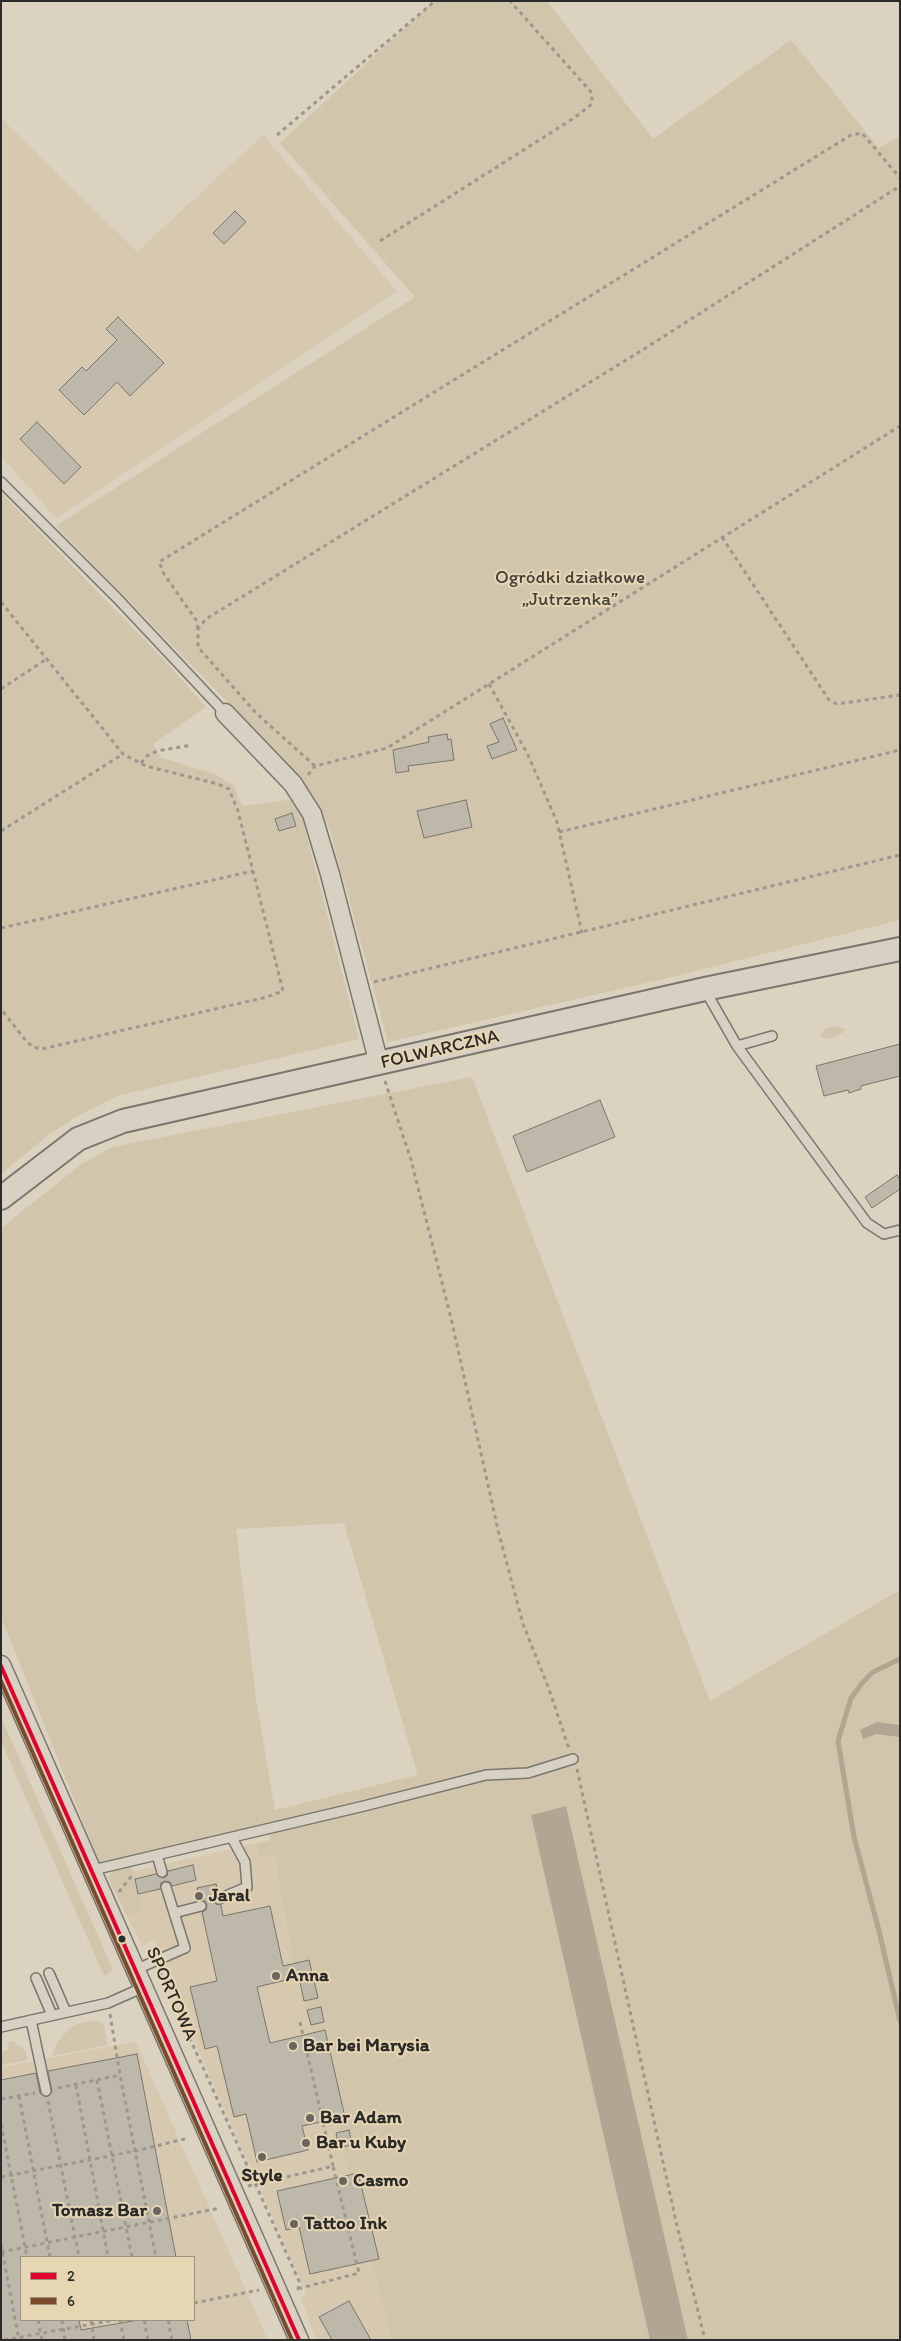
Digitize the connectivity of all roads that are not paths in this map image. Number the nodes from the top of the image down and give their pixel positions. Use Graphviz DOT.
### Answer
graph roads {
  1 [pos="1,482"];
  2 [pos="225,713"];
  3 [pos="900,950"];
  4 [pos="705,989"];
  5 [pos="772,1036"];
  6 [pos="737,1046"];
  7 [pos="379,1064"];
  8 [pos="1,1198"];
  9 [pos="900,1230"];
  10 [pos="1,1665"];
  11 [pos="573,1759"];
  12 [pos="232,1838"];
  13 [pos="157,1855"];
  14 [pos="92,1870"];
  15 [pos="162,1872"];
  16 [pos="166,1888"];
  17 [pos="219,1899"];
  18 [pos="201,1906"];
  19 [pos="174,1913"];
  20 [pos="137,1969"];
  21 [pos="49,1973"];
  22 [pos="36,1978"];
  23 [pos="144,1987"];
  24 [pos="66,2012"];
  25 [pos="52,2015"];
  26 [pos="31,2020"];
  27 [pos="1,2027"];
  28 [pos="46,2091"];
  29 [pos="299,2340"];
  1 -- 2 [label="lane"];
  2 -- 7 [label="street"];
  3 -- 4 [label="street, FOLWARCZNA"];
  4 -- 6 [label="lane"];
  4 -- 7 [label="street, FOLWARCZNA"];
  5 -- 6 [label="lane"];
  6 -- 9 [label="lane"];
  7 -- 8 [label="street, FOLWARCZNA"];
  10 -- 14 [label="street, SPORTOWA"];
  11 -- 12 [label="lane"];
  12 -- 13 [label="lane"];
  12 -- 17 [label="lane"];
  13 -- 14 [label="lane"];
  13 -- 15 [label="lane"];
  14 -- 20 [label="street, SPORTOWA"];
  16 -- 19 [label="lane"];
  18 -- 19 [label="lane"];
  19 -- 20 [label="lane"];
  20 -- 23 [label="street, SPORTOWA"];
  21 -- 24 [label="lane"];
  22 -- 25 [label="lane"];
  23 -- 24 [label="lane"];
  23 -- 29 [label="street, SPORTOWA"];
  24 -- 25 [label="lane"];
  25 -- 26 [label="lane"];
  26 -- 27 [label="lane"];
  26 -- 28 [label="lane"];
}
